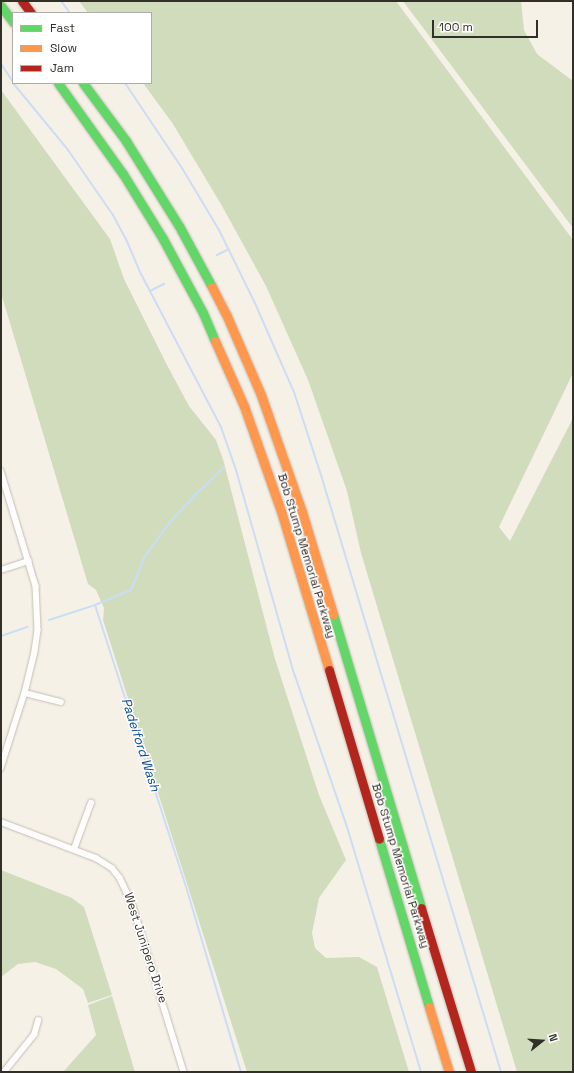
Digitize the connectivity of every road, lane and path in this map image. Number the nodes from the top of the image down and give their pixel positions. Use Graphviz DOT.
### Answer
graph roads {
  1 [pos="22,1"];
  2 [pos="1,6"];
  3 [pos="30,12"];
  4 [pos="12,21"];
  5 [pos="59,84"];
  6 [pos="84,84"];
  7 [pos="1,471"];
  8 [pos="29,561"];
  9 [pos="1,570"];
  10 [pos="25,693"];
  11 [pos="61,702"];
  12 [pos="1,768"];
  13 [pos="91,803"];
  14 [pos="1,822"];
  15 [pos="74,849"];
  16 [pos="38,1020"];
  17 [pos="4,1072"];
  18 [pos="184,1072"];
  19 [pos="449,1072"];
  20 [pos="471,1072"];
  1 -- 3 [label="highway"];
  2 -- 4 [label="highway"];
  5 -- 19 [label="highway, Bob Stump Memorial Parkway"];
  6 -- 20 [label="highway, Bob Stump Memorial Parkway"];
  7 -- 8 [label="street"];
  8 -- 9 [label="street"];
  8 -- 10 [label="street"];
  10 -- 11 [label="street"];
  10 -- 12 [label="street"];
  13 -- 15 [label="street"];
  14 -- 15 [label="street, West Junipero Drive"];
  15 -- 18 [label="street, West Junipero Drive"];
  16 -- 17 [label="street"];
}
